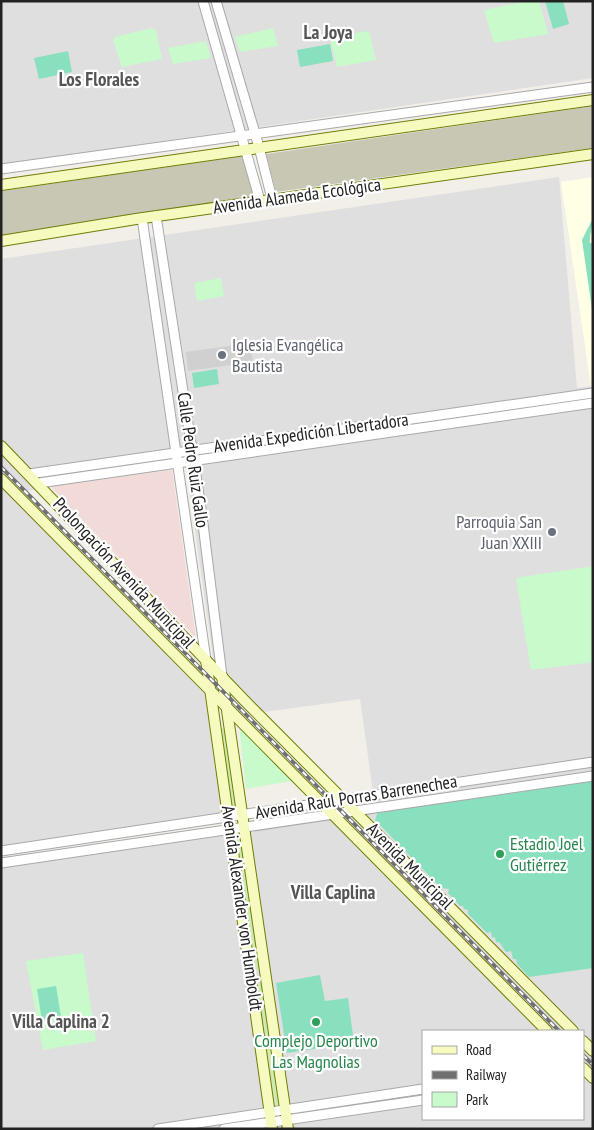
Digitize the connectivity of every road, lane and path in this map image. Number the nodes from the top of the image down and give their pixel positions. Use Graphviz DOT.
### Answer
graph roads {
  1 [pos="203,1"];
  2 [pos="216,1"];
  3 [pos="231,51"];
  4 [pos="218,54"];
  5 [pos="593,86"];
  6 [pos="593,100"];
  7 [pos="255,135"];
  8 [pos="242,136"];
  9 [pos="259,147"];
  10 [pos="246,149"];
  11 [pos="593,154"];
  12 [pos="1,169"];
  13 [pos="1,185"];
  14 [pos="272,200"];
  15 [pos="260,201"];
  16 [pos="156,216"];
  17 [pos="142,218"];
  18 [pos="1,241"];
  19 [pos="593,393"];
  20 [pos="593,403"];
  21 [pos="1,446"];
  22 [pos="192,450"];
  23 [pos="177,452"];
  24 [pos="193,460"];
  25 [pos="178,462"];
  26 [pos="29,474"];
  27 [pos="1,479"];
  28 [pos="39,483"];
  29 [pos="6,488"];
  30 [pos="206,660"];
  31 [pos="222,676"];
  32 [pos="210,688"];
  33 [pos="245,700"];
  34 [pos="226,704"];
  35 [pos="260,715"];
  36 [pos="244,717"];
  37 [pos="228,721"];
  38 [pos="216,725"];
  39 [pos="593,762"];
  40 [pos="593,776"];
  41 [pos="344,800"];
  42 [pos="321,804"];
  43 [pos="356,811"];
  44 [pos="332,815"];
  45 [pos="243,816"];
  46 [pos="229,818"];
  47 [pos="245,827"];
  48 [pos="230,830"];
  49 [pos="1,852"];
  50 [pos="1,863"];
  51 [pos="546,1030"];
  52 [pos="572,1030"];
  53 [pos="584,1042"];
  54 [pos="593,1051"];
  55 [pos="593,1063"];
  56 [pos="587,1073"];
  57 [pos="422,1089"];
  58 [pos="422,1100"];
  59 [pos="287,1119"];
  60 [pos="271,1121"];
  61 [pos="158,1129"];
  62 [pos="224,1129"];
  1 -- 4 [label="street"];
  2 -- 3 [label="street"];
  3 -- 4 [label="street"];
  3 -- 7 [label="street"];
  4 -- 8 [label="street"];
  5 -- 7 [label="street"];
  6 -- 9 [label="main road"];
  7 -- 8 [label="street"];
  7 -- 9 [label="street"];
  8 -- 10 [label="street"];
  8 -- 12 [label="street"];
  9 -- 10 [label="main road"];
  9 -- 14 [label="street"];
  10 -- 13 [label="main road"];
  10 -- 15 [label="street"];
  11 -- 14 [label="main road, Avenida Alameda Ecológica"];
  14 -- 15 [label="main road, Avenida Alameda Ecológica"];
  15 -- 16 [label="main road, Avenida Alameda Ecológica"];
  16 -- 17 [label="main road, Avenida Alameda Ecológica"];
  16 -- 22 [label="street, Calle Pedro Ruiz Gallo"];
  17 -- 18 [label="main road, Avenida Alameda Ecológica"];
  17 -- 23 [label="street, Calle Pedro Ruiz Gallo"];
  19 -- 22 [label="street, Avenida Expedición Libertadora"];
  20 -- 24 [label="street, Avenida Expedición Libertadora"];
  21 -- 26 [label="main road, Prolongación Avenida Municipal"];
  22 -- 23 [label="street, Avenida Expedición Libertadora"];
  22 -- 24 [label="street, Calle Pedro Ruiz Gallo"];
  23 -- 25 [label="street, Calle Pedro Ruiz Gallo"];
  23 -- 26 [label="street, Avenida Expedición Libertadora"];
  24 -- 25 [label="street, Avenida Expedición Libertadora"];
  24 -- 31 [label="street, Calle Pedro Ruiz Gallo"];
  25 -- 28 [label="street, Avenida Expedición Libertadora"];
  25 -- 30 [label="street, Calle Pedro Ruiz Gallo"];
  26 -- 28 [label="main road, Prolongación Avenida Municipal"];
  27 -- 29 [label="main road, Prolongación Avenida Municipal"];
  28 -- 30 [label="main road, Prolongación Avenida Municipal"];
  29 -- 32 [label="main road, Prolongación Avenida Municipal"];
  30 -- 31 [label="main road, Prolongación Avenida Municipal"];
  30 -- 32 [label="main road, Calle Pedro Ruiz Gallo"];
  31 -- 33 [label="main road, Prolongación Avenida Municipal"];
  31 -- 34 [label="main road, Calle Pedro Ruiz Gallo"];
  32 -- 34 [label="main road, Prolongación Avenida Municipal"];
  32 -- 38 [label="main road, Avenida Alexander von Humboldt"];
  33 -- 35 [label="main road, Avenida Municipal"];
  34 -- 36 [label="main road, Prolongación Avenida Municipal"];
  34 -- 37 [label="main road, Avenida Alexander von Humboldt"];
  35 -- 36 [label="main road"];
  35 -- 41 [label="main road, Avenida Municipal"];
  36 -- 37 [label="main road"];
  36 -- 42 [label="main road, Avenida Municipal"];
  37 -- 38 [label="main road"];
  37 -- 45 [label="main road, Avenida Alexander von Humboldt"];
  38 -- 46 [label="main road, Avenida Alexander von Humboldt"];
  39 -- 41 [label="street, Avenida Raúl Porras Barrenechea"];
  40 -- 43 [label="street, Avenida Raúl Porras Barrenechea"];
  41 -- 42 [label="street, Avenida Raúl Porras Barrenechea"];
  41 -- 43 [label="main road, Avenida Municipal"];
  42 -- 44 [label="main road, Avenida Municipal"];
  42 -- 45 [label="street, Avenida Raúl Porras Barrenechea"];
  43 -- 44 [label="street, Avenida Raúl Porras Barrenechea"];
  43 -- 52 [label="main road, Avenida Municipal"];
  44 -- 47 [label="street, Avenida Raúl Porras Barrenechea"];
  44 -- 51 [label="main road, Avenida Municipal"];
  45 -- 46 [label="street, Avenida Raúl Porras Barrenechea"];
  45 -- 47 [label="main road, Avenida Alexander von Humboldt"];
  46 -- 48 [label="main road, Avenida Alexander von Humboldt"];
  46 -- 49 [label="street, Avenida Raúl Porras Barrenechea"];
  47 -- 48 [label="street, Avenida Raúl Porras Barrenechea"];
  47 -- 59 [label="main road, Avenida Alexander von Humboldt"];
  48 -- 50 [label="street, Avenida Raúl Porras Barrenechea"];
  48 -- 60 [label="main road, Avenida Alexander von Humboldt"];
  53 -- 54 [label="main road"];
  55 -- 56 [label="main road"];
  57 -- 59 [label="street"];
  58 -- 59 [label="street"];
  59 -- 60 [label="street"];
  60 -- 61 [label="street"];
  60 -- 62 [label="street"];
}
